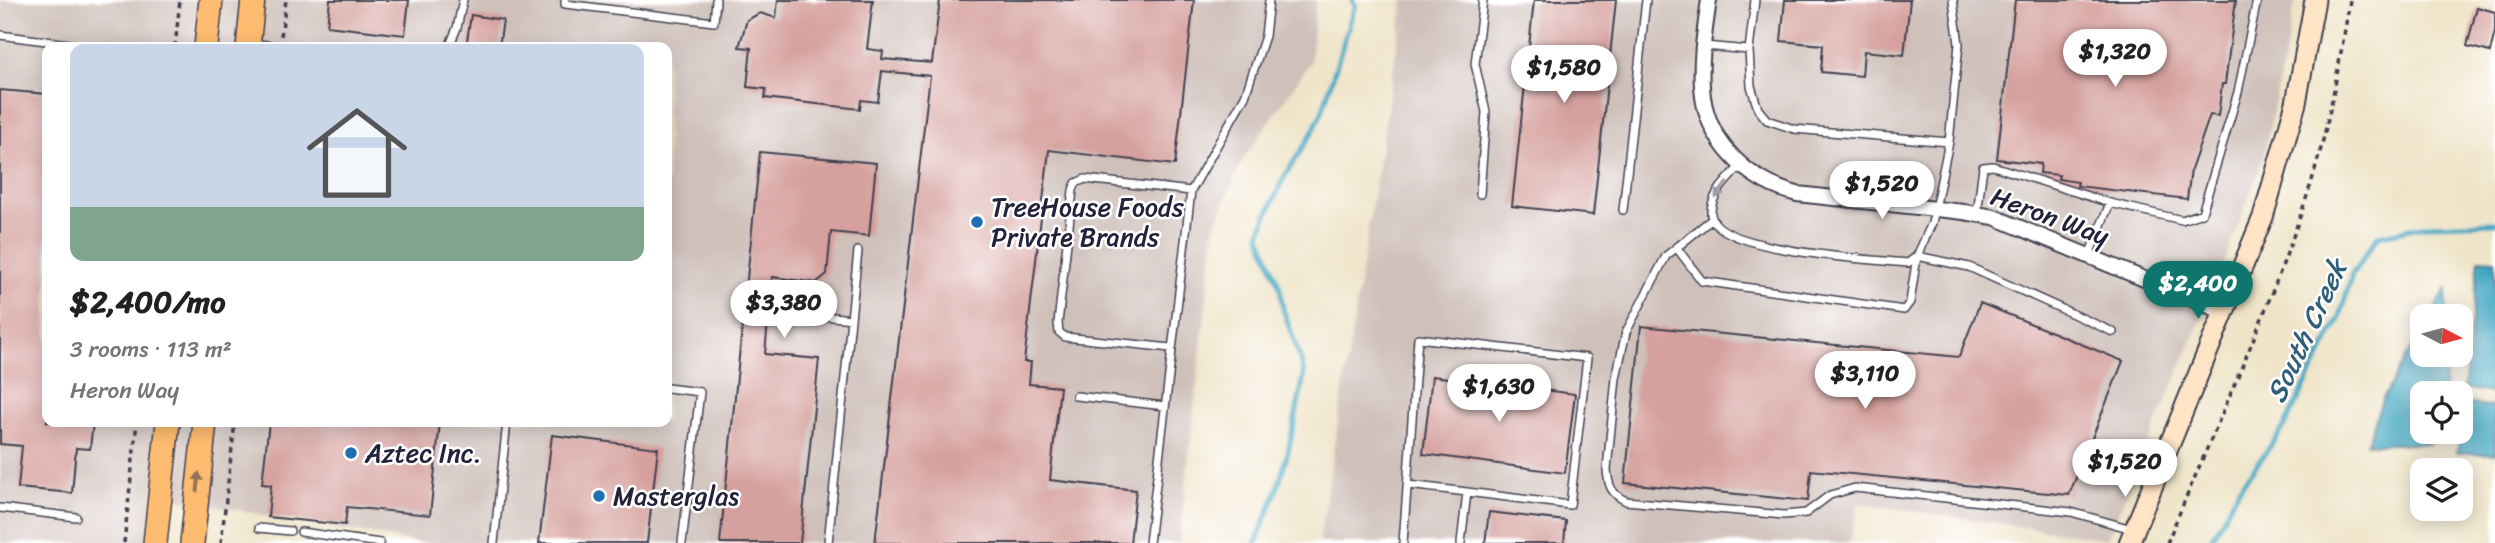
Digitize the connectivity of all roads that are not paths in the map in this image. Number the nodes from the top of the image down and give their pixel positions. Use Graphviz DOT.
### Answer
graph roads {
  1 [pos="211,0"];
  2 [pos="253,0"];
  3 [pos="463,0"];
  4 [pos="565,0"];
  5 [pos="716,0"];
  6 [pos="1269,0"];
  7 [pos="1483,0"];
  8 [pos="1646,0"];
  9 [pos="1709,0"];
  10 [pos="1755,0"];
  11 [pos="1954,0"];
  12 [pos="2257,0"];
  13 [pos="2315,0"];
  14 [pos="0,35"];
  15 [pos="53,42"];
  16 [pos="207,42"];
  17 [pos="248,42"];
  18 [pos="451,42"];
  19 [pos="1704,46"];
  20 [pos="1749,50"];
  21 [pos="1949,142"];
  22 [pos="1741,165"];
  23 [pos="1191,191"];
  24 [pos="1480,194"];
  25 [pos="2109,203"];
  26 [pos="1934,209"];
  27 [pos="1623,210"];
  28 [pos="1977,214"];
  29 [pos="1712,219"];
  30 [pos="1676,247"];
  31 [pos="858,251"];
  32 [pos="2090,255"];
  33 [pos="1917,257"];
  34 [pos="789,312"];
  35 [pos="2224,312"];
  36 [pos="851,319"];
  37 [pos="2113,332"];
  38 [pos="1171,348"];
  39 [pos="672,389"];
  40 [pos="1076,396"];
  41 [pos="1165,406"];
  42 [pos="167,427"];
  43 [pos="204,427"];
  44 [pos="507,427"];
  45 [pos="1408,485"];
  46 [pos="1467,492"];
  47 [pos="0,508"];
  48 [pos="76,517"];
  49 [pos="259,528"];
  50 [pos="290,531"];
  51 [pos="301,532"];
  52 [pos="2131,536"];
  53 [pos="155,543"];
  54 [pos="192,543"];
  55 [pos="380,543"];
  56 [pos="494,543"];
  57 [pos="682,543"];
  58 [pos="828,543"];
  59 [pos="1149,543"];
  60 [pos="1403,543"];
  61 [pos="1461,543"];
  1 -- 16 [label="main road"];
  2 -- 17 [label="main road"];
  3 -- 18 [label="lane"];
  4 -- 5 [label="lane"];
  6 -- 23 [label="lane"];
  7 -- 24 [label="lane"];
  8 -- 27 [label="lane"];
  9 -- 19 [label="street, Heron Way"];
  10 -- 20 [label="lane"];
  11 -- 21 [label="lane"];
  12 -- 25 [label="lane"];
  13 -- 35 [label="street"];
  14 -- 15 [label="lane"];
  19 -- 20 [label="lane"];
  19 -- 22 [label="street, Heron Way"];
  20 -- 21 [label="lane"];
  21 -- 26 [label="lane"];
  22 -- 26 [label="street, Heron Way"];
  22 -- 29 [label="lane, one-way"];
  23 -- 38 [label="lane"];
  23 -- 38 [label="lane"];
  25 -- 28 [label="lane"];
  25 -- 32 [label="lane"];
  26 -- 28 [label="street, Heron Way"];
  26 -- 33 [label="lane"];
  28 -- 32 [label="street, Heron Way"];
  29 -- 30 [label="lane"];
  29 -- 33 [label="lane"];
  30 -- 33 [label="lane"];
  30 -- 52 [label="lane"];
  31 -- 36 [label="lane"];
  32 -- 35 [label="street, Heron Way"];
  33 -- 37 [label="lane"];
  34 -- 36 [label="lane"];
  35 -- 52 [label="street"];
  36 -- 58 [label="lane"];
  38 -- 41 [label="lane"];
  39 -- 57 [label="lane"];
  40 -- 41 [label="lane"];
  41 -- 59 [label="lane"];
  42 -- 53 [label="main road"];
  54 -- 43 [label="main road, one-way"];
  44 -- 56 [label="lane"];
  45 -- 46 [label="lane"];
  45 -- 46 [label="lane"];
  45 -- 60 [label="lane"];
  46 -- 61 [label="lane"];
  47 -- 48 [label="lane"];
  49 -- 50 [label="lane"];
  51 -- 55 [label="lane"];
}
